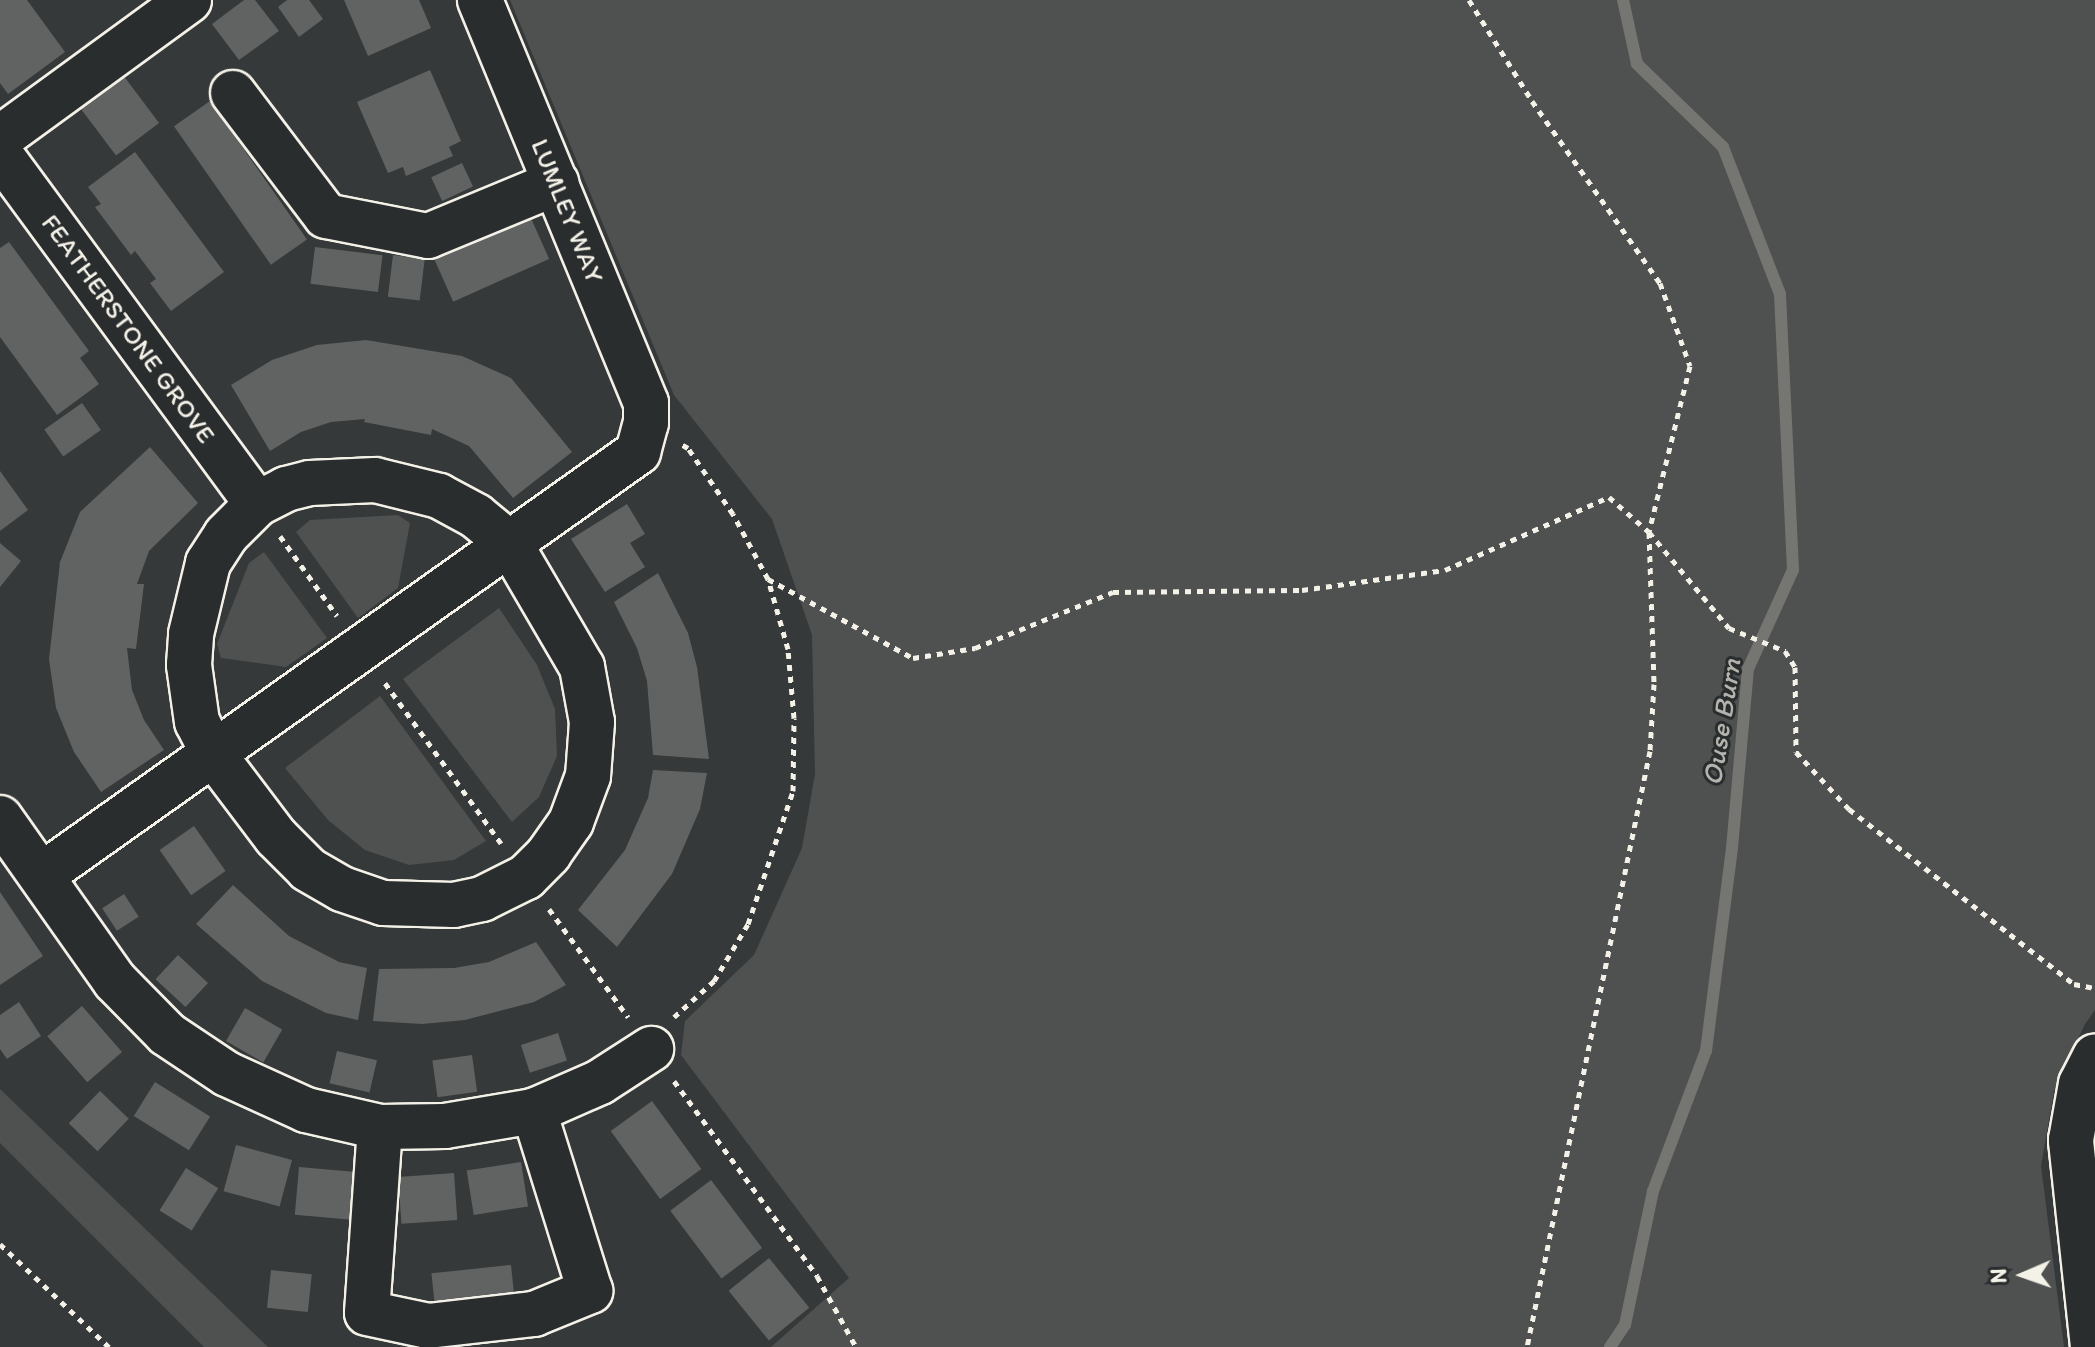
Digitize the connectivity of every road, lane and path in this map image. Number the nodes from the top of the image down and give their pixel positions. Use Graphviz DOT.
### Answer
graph roads {
  1 [pos="189,0"];
  2 [pos="480,0"];
  3 [pos="1469,0"];
  4 [pos="233,93"];
  5 [pos="0,138"];
  6 [pos="0,154"];
  7 [pos="556,183"];
  8 [pos="646,423"];
  9 [pos="257,504"];
  10 [pos="1649,532"];
  11 [pos="510,544"];
  12 [pos="768,579"];
  13 [pos="361,650"];
  14 [pos="214,755"];
  15 [pos="0,818"];
  16 [pos="42,875"];
  17 [pos="526,877"];
  18 [pos="2095,988"];
  19 [pos="658,1036"];
  20 [pos="2095,1056"];
  21 [pos="534,1111"];
  22 [pos="380,1127"];
  23 [pos="0,1244"];
  24 [pos="817,1276"];
  25 [pos="109,1347"];
  26 [pos="856,1347"];
  27 [pos="1527,1347"];
  28 [pos="2093,1347"];
  1 -- 5 [label="street"];
  2 -- 7 [label="street, LUMLEY WAY"];
  3 -- 10 [label="path"];
  4 -- 7 [label="street"];
  6 -- 9 [label="street, FEATHERSTONE GROVE"];
  7 -- 8 [label="street, LUMLEY WAY"];
  8 -- 11 [label="street"];
  8 -- 12 [label="path"];
  9 -- 11 [label="street"];
  9 -- 13 [label="path"];
  9 -- 14 [label="street"];
  10 -- 12 [label="path"];
  10 -- 18 [label="path"];
  10 -- 27 [label="path"];
  11 -- 13 [label="street"];
  11 -- 17 [label="street"];
  12 -- 19 [label="path"];
  13 -- 14 [label="street"];
  13 -- 17 [label="path"];
  14 -- 16 [label="street"];
  14 -- 17 [label="street"];
  15 -- 16 [label="street"];
  16 -- 22 [label="street"];
  19 -- 21 [label="street"];
  20 -- 28 [label="street"];
  21 -- 22 [label="street"];
  21 -- 22 [label="street"];
  23 -- 25 [label="path"];
  24 -- 26 [label="path"];
}
